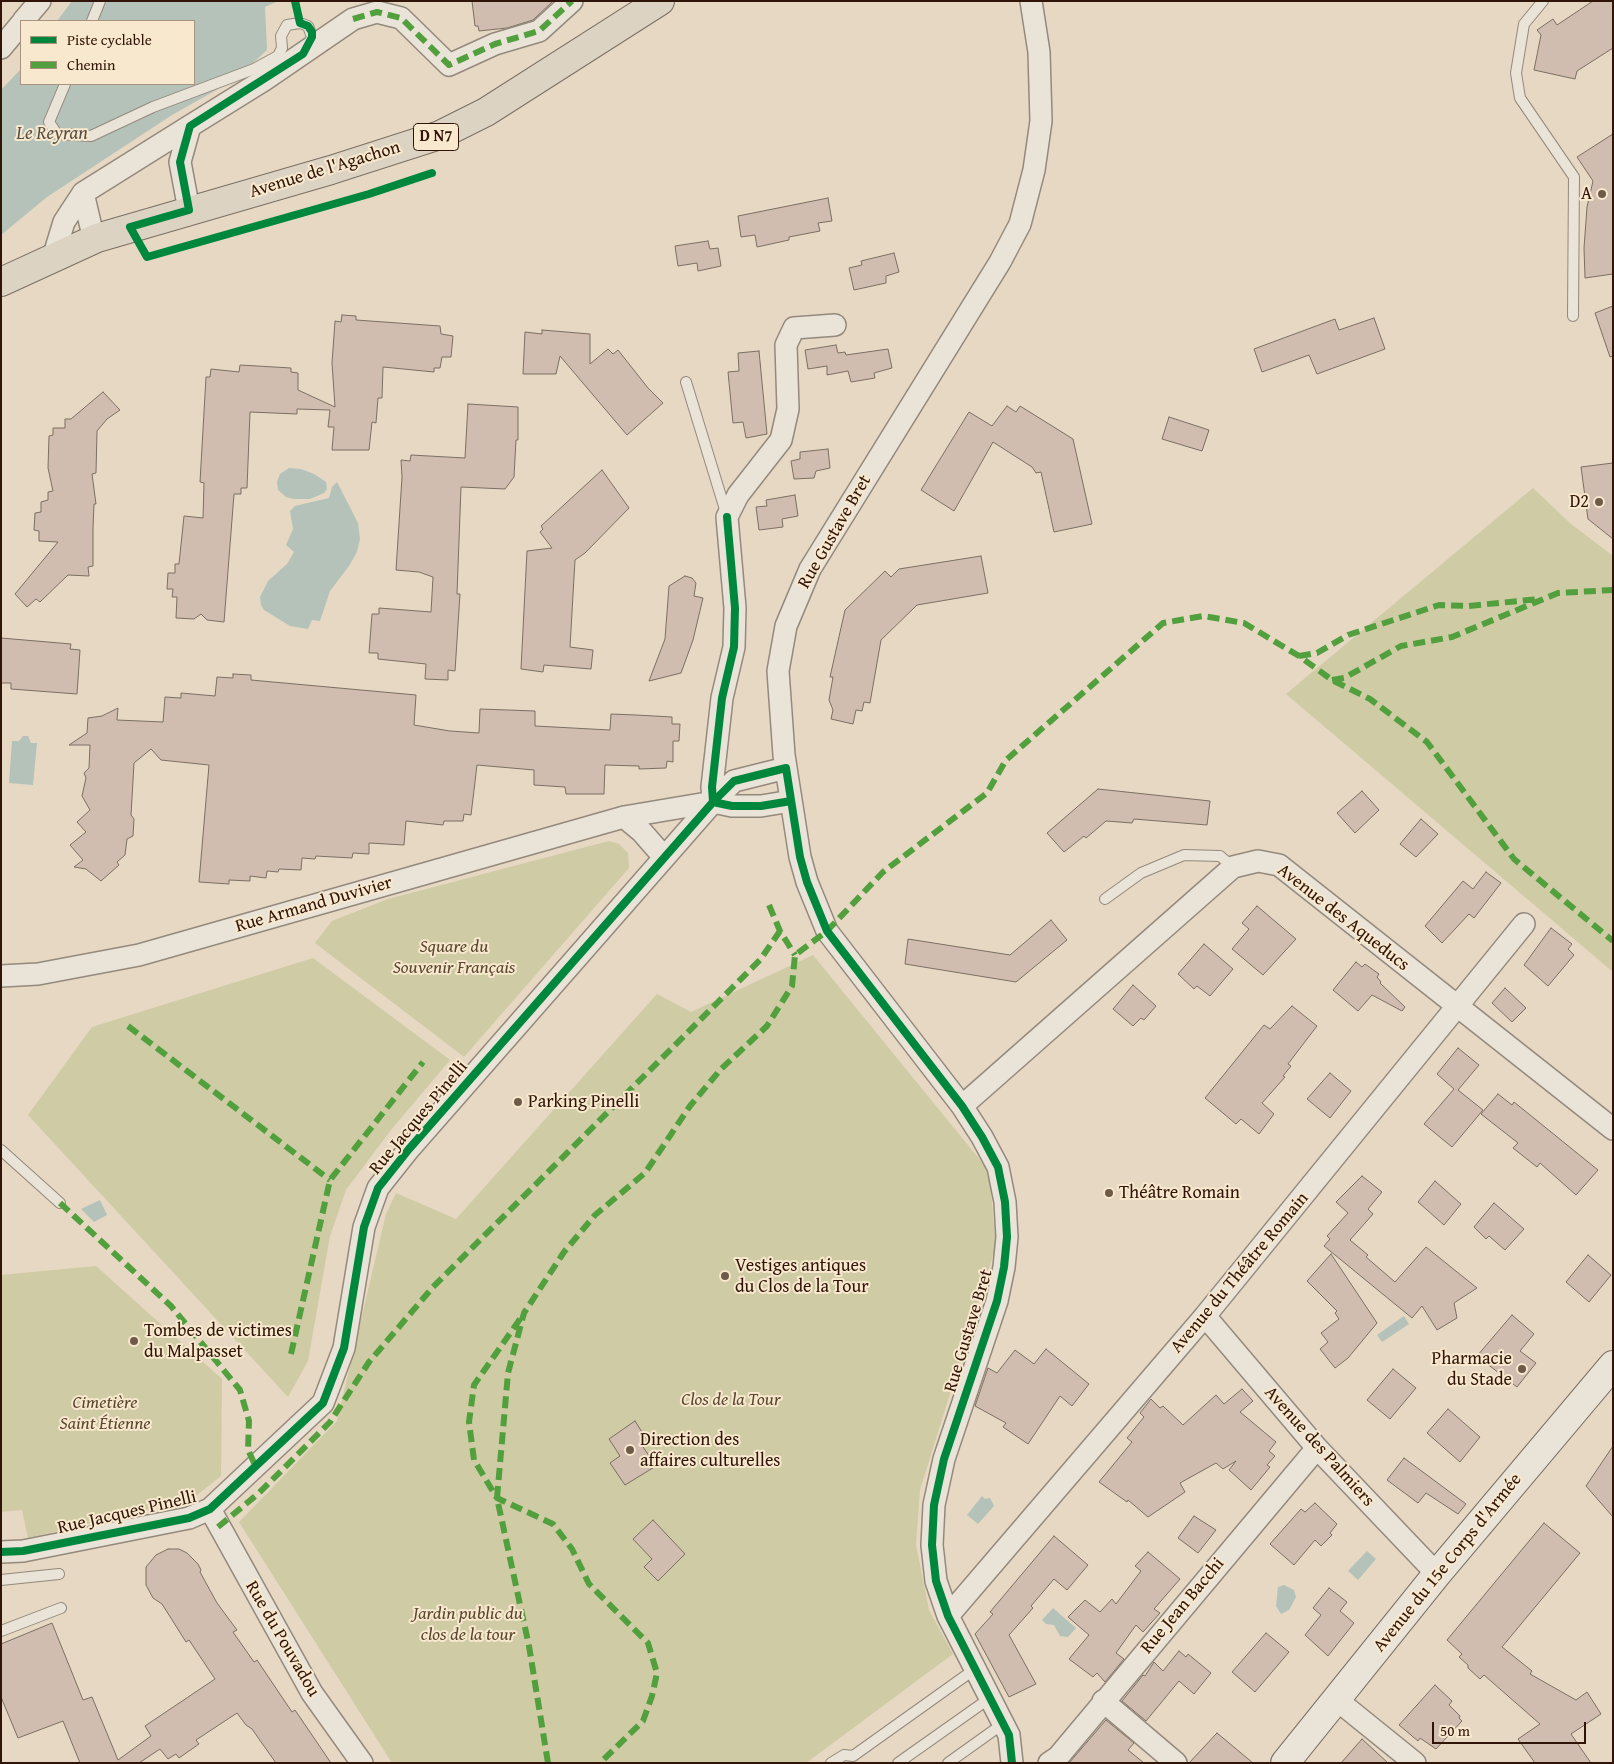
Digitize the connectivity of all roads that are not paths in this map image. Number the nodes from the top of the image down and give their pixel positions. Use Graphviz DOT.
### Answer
graph roads {
  1 [pos="40,1"];
  2 [pos="100,1"];
  3 [pos="572,1"];
  4 [pos="1031,1"];
  5 [pos="1543,1"];
  6 [pos="659,2"];
  7 [pos="24,20"];
  8 [pos="92,20"];
  9 [pos="20,24"];
  10 [pos="1,48"];
  11 [pos="303,54"];
  12 [pos="66,85"];
  13 [pos="190,126"];
  14 [pos="82,192"];
  15 [pos="189,210"];
  16 [pos="97,238"];
  17 [pos="53,258"];
  18 [pos="1,282"];
  19 [pos="1573,316"];
  20 [pos="835,325"];
  21 [pos="686,382"];
  22 [pos="727,517"];
  23 [pos="786,768"];
  24 [pos="791,801"];
  25 [pos="713,802"];
  26 [pos="624,817"];
  27 [pos="664,856"];
  28 [pos="1233,866"];
  29 [pos="1105,899"];
  30 [pos="1524,924"];
  31 [pos="1,976"];
  32 [pos="1458,1007"];
  33 [pos="962,1106"];
  34 [pos="1613,1129"];
  35 [pos="1,1150"];
  36 [pos="60,1203"];
  37 [pos="1205,1316"];
  38 [pos="1613,1364"];
  39 [pos="1316,1448"];
  40 [pos="210,1509"];
  41 [pos="1,1552"];
  42 [pos="59,1574"];
  43 [pos="1436,1574"];
  44 [pos="1,1580"];
  45 [pos="61,1608"];
  46 [pos="948,1616"];
  47 [pos="1,1631"];
  48 [pos="975,1669"];
  49 [pos="990,1698"];
  50 [pos="1337,1700"];
  51 [pos="1103,1702"];
  52 [pos="1004,1723"];
  53 [pos="852,1758"];
  54 [pos="362,1763"];
  55 [pos="831,1763"];
  56 [pos="898,1763"];
  57 [pos="948,1763"];
  58 [pos="1012,1763"];
  59 [pos="1049,1763"];
  60 [pos="1176,1763"];
  61 [pos="1285,1763"];
  62 [pos="1415,1763"];
  1 -- 7 [label="street"];
  2 -- 8 [label="lane"];
  3 -- 11 [label="street"];
  4 -- 23 [label="street, Rue Gustave Bret"];
  5 -- 19 [label="lane"];
  6 -- 15 [label="main road, Avenue de l'Agachon / D N7"];
  9 -- 10 [label="street"];
  11 -- 12 [label="lane"];
  11 -- 13 [label="street"];
  13 -- 14 [label="street"];
  13 -- 15 [label="street"];
  14 -- 16 [label="street"];
  14 -- 17 [label="street"];
  15 -- 16 [label="main road, Avenue de l'Agachon / D N7"];
  16 -- 17 [label="main road, Avenue de l'Agachon / D N7"];
  17 -- 18 [label="main road, Avenue de l'Agachon / D N7"];
  20 -- 22 [label="street"];
  21 -- 22 [label="lane"];
  22 -- 25 [label="street"];
  23 -- 24 [label="street, Rue Gustave Bret"];
  23 -- 25 [label="street, Rue Jacques Pinelli"];
  24 -- 25 [label="street"];
  24 -- 33 [label="street, Rue Gustave Bret"];
  25 -- 26 [label="street, Rue Armand Duvivier"];
  25 -- 27 [label="street, Rue Jacques Pinelli"];
  26 -- 27 [label="street"];
  26 -- 31 [label="street, Rue Armand Duvivier"];
  27 -- 40 [label="street, Rue Jacques Pinelli"];
  28 -- 29 [label="lane"];
  28 -- 32 [label="street, Avenue des Aqueducs"];
  28 -- 33 [label="street"];
  30 -- 32 [label="street, Avenue du Théâtre Romain"];
  32 -- 34 [label="street, Avenue des Aqueducs"];
  32 -- 37 [label="street, Avenue du Théâtre Romain"];
  33 -- 46 [label="street, Rue Gustave Bret"];
  35 -- 36 [label="lane"];
  37 -- 39 [label="street, Avenue des Palmiers"];
  37 -- 46 [label="street, Avenue du Théâtre Romain"];
  38 -- 43 [label="main road, Avenue du 15e Corps d'Armée"];
  39 -- 43 [label="street, Avenue des Palmiers"];
  39 -- 51 [label="street, Rue Jean Bacchi"];
  40 -- 41 [label="street, Rue Jacques Pinelli"];
  40 -- 54 [label="street, Rue du Pouvadou"];
  42 -- 44 [label="lane"];
  43 -- 50 [label="main road, Avenue du 15e Corps d'Armée"];
  45 -- 47 [label="lane"];
  46 -- 48 [label="street, Rue Gustave Bret"];
  48 -- 49 [label="street, Rue Gustave Bret"];
  48 -- 53 [label="lane"];
  49 -- 52 [label="street, Rue Gustave Bret"];
  49 -- 56 [label="lane"];
  50 -- 61 [label="main road, Avenue du 15e Corps d'Armée"];
  50 -- 62 [label="street"];
  51 -- 59 [label="street, Rue Jean Bacchi"];
  51 -- 60 [label="street"];
  52 -- 57 [label="lane"];
  52 -- 58 [label="street, Rue Gustave Bret"];
  53 -- 55 [label="lane"];
}
